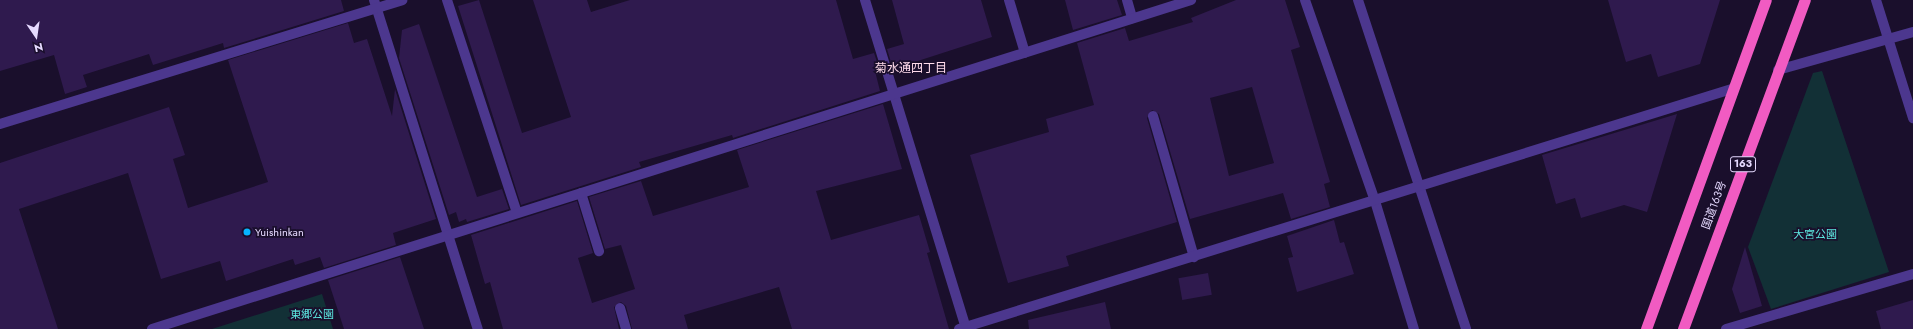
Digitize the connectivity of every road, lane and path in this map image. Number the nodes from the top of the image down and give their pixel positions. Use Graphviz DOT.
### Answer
graph roads {
  1 [pos="402,0"];
  2 [pos="447,0"];
  3 [pos="865,0"];
  4 [pos="1009,0"];
  5 [pos="1127,0"];
  6 [pos="1191,0"];
  7 [pos="1305,0"];
  8 [pos="1358,0"];
  9 [pos="1766,0"];
  10 [pos="1805,0"];
  11 [pos="1876,0"];
  12 [pos="375,4"];
  13 [pos="1132,18"];
  14 [pos="1913,32"];
  15 [pos="1889,40"];
  16 [pos="1025,53"];
  17 [pos="1778,70"];
  18 [pos="1732,89"];
  19 [pos="894,96"];
  20 [pos="1153,116"];
  21 [pos="1913,118"];
  22 [pos="0,124"];
  23 [pos="1419,188"];
  24 [pos="581,192"];
  25 [pos="1375,201"];
  26 [pos="517,212"];
  27 [pos="448,234"];
  28 [pos="599,251"];
  29 [pos="1194,257"];
  30 [pos="1913,274"];
  31 [pos="620,308"];
  32 [pos="964,328"];
  33 [pos="152,329"];
  34 [pos="478,329"];
  35 [pos="626,329"];
  36 [pos="1414,329"];
  37 [pos="1466,329"];
  38 [pos="1646,329"];
  39 [pos="1683,329"];
  40 [pos="1726,329"];
  1 -- 12 [label="street"];
  2 -- 26 [label="street"];
  3 -- 19 [label="street"];
  4 -- 16 [label="street"];
  5 -- 13 [label="street"];
  6 -- 13 [label="street"];
  7 -- 25 [label="street"];
  8 -- 23 [label="street"];
  9 -- 18 [label="highway, 国道163号"];
  10 -- 17 [label="highway, 国道163号 / 163"];
  11 -- 15 [label="street"];
  12 -- 22 [label="street"];
  12 -- 27 [label="street"];
  13 -- 16 [label="street"];
  14 -- 15 [label="street"];
  15 -- 17 [label="street"];
  15 -- 21 [label="street"];
  16 -- 19 [label="street"];
  17 -- 39 [label="highway, 国道163号 / 163"];
  18 -- 23 [label="street"];
  18 -- 38 [label="highway, 国道163号"];
  19 -- 24 [label="street"];
  19 -- 32 [label="street"];
  20 -- 29 [label="street"];
  23 -- 25 [label="street"];
  23 -- 37 [label="street"];
  24 -- 26 [label="street"];
  24 -- 28 [label="street"];
  25 -- 29 [label="street"];
  25 -- 36 [label="street"];
  26 -- 27 [label="street"];
  27 -- 33 [label="street"];
  27 -- 34 [label="street"];
  29 -- 32 [label="street"];
  30 -- 40 [label="street"];
  31 -- 35 [label="street"];
}
